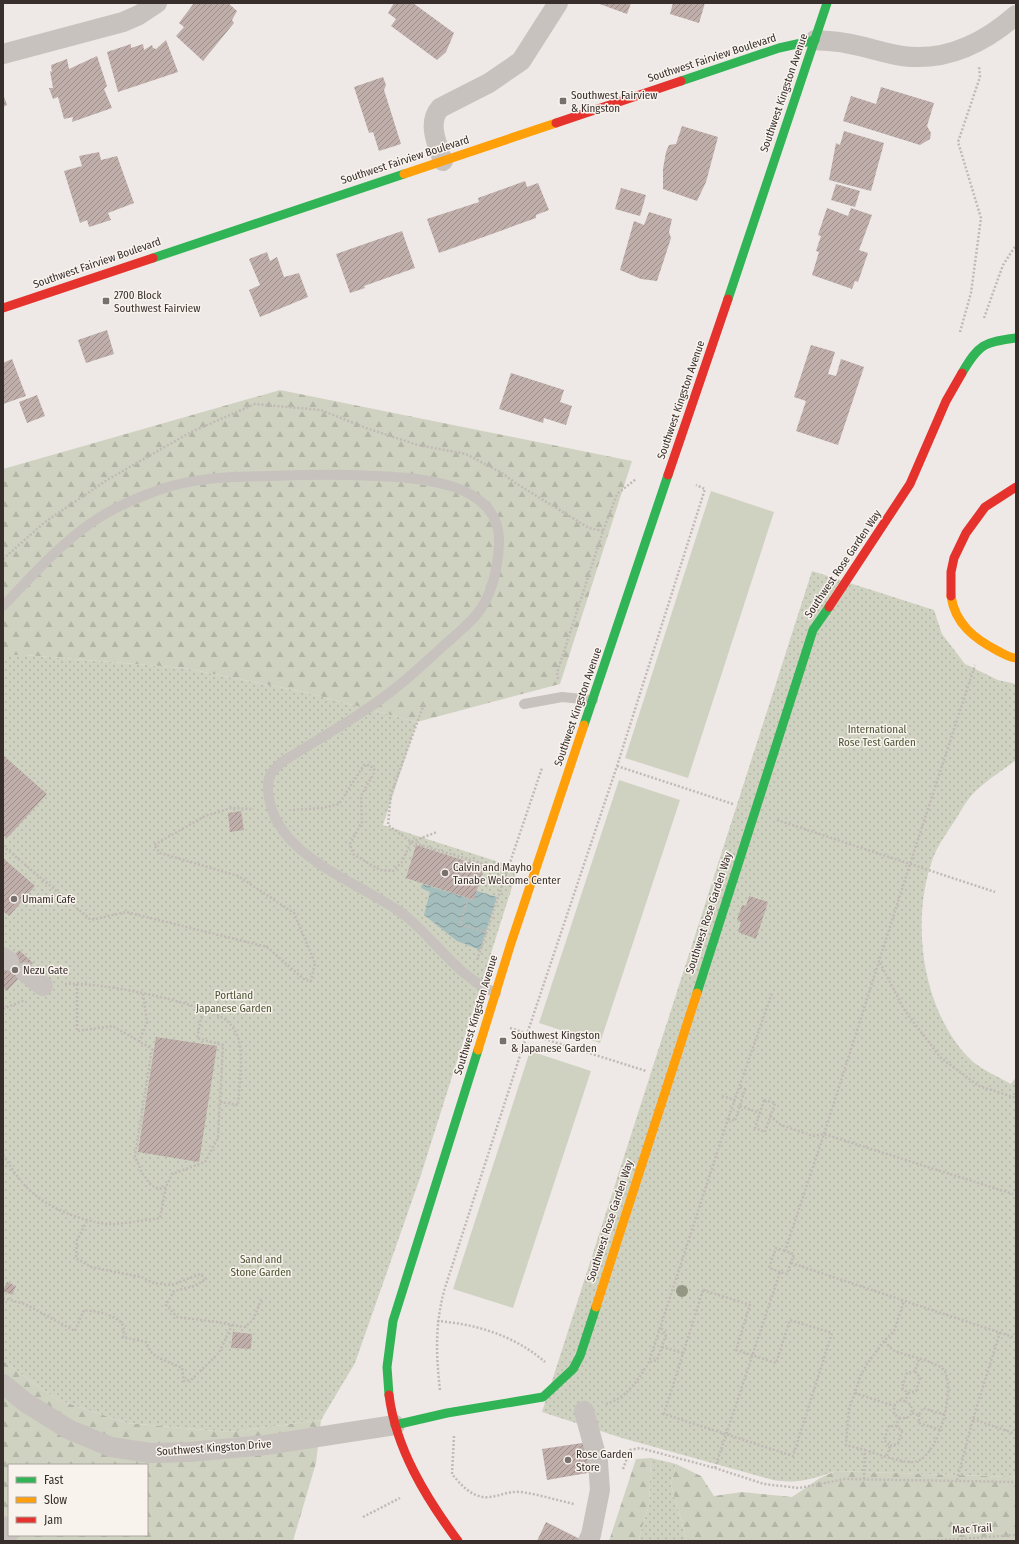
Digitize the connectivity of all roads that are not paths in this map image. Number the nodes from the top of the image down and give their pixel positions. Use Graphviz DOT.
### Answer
graph roads {
  1 [pos="157,3"];
  2 [pos="558,3"];
  3 [pos="827,3"];
  4 [pos="1016,15"];
  5 [pos="815,40"];
  6 [pos="3,54"];
  7 [pos="443,161"];
  8 [pos="3,308"];
  9 [pos="1016,338"];
  10 [pos="1016,487"];
  11 [pos="3,606"];
  12 [pos="1016,658"];
  13 [pos="593,700"];
  14 [pos="524,704"];
  15 [pos="12,964"];
  16 [pos="43,986"];
  17 [pos="496,993"];
  18 [pos="3,1384"];
  19 [pos="584,1411"];
  20 [pos="395,1425"];
  21 [pos="458,1541"];
  22 [pos="588,1541"];
  1 -- 6 [label="street"];
  2 -- 7 [label="street"];
  3 -- 5 [label="street, Southwest Kingston Avenue"];
  4 -- 5 [label="street"];
  5 -- 7 [label="street, Southwest Fairview Boulevard"];
  5 -- 13 [label="street, Southwest Kingston Avenue"];
  7 -- 8 [label="street, Southwest Fairview Boulevard"];
  9 -- 20 [label="street, Southwest Rose Garden Way"];
  10 -- 12 [label="street"];
  11 -- 17 [label="lane"];
  13 -- 14 [label="lane"];
  13 -- 17 [label="street, Southwest Kingston Avenue"];
  15 -- 16 [label="street"];
  17 -- 20 [label="street, Southwest Kingston Avenue"];
  18 -- 20 [label="street, Southwest Kingston Drive"];
  19 -- 22 [label="street"];
  20 -- 21 [label="street, Southwest Kingston Avenue"];
}
